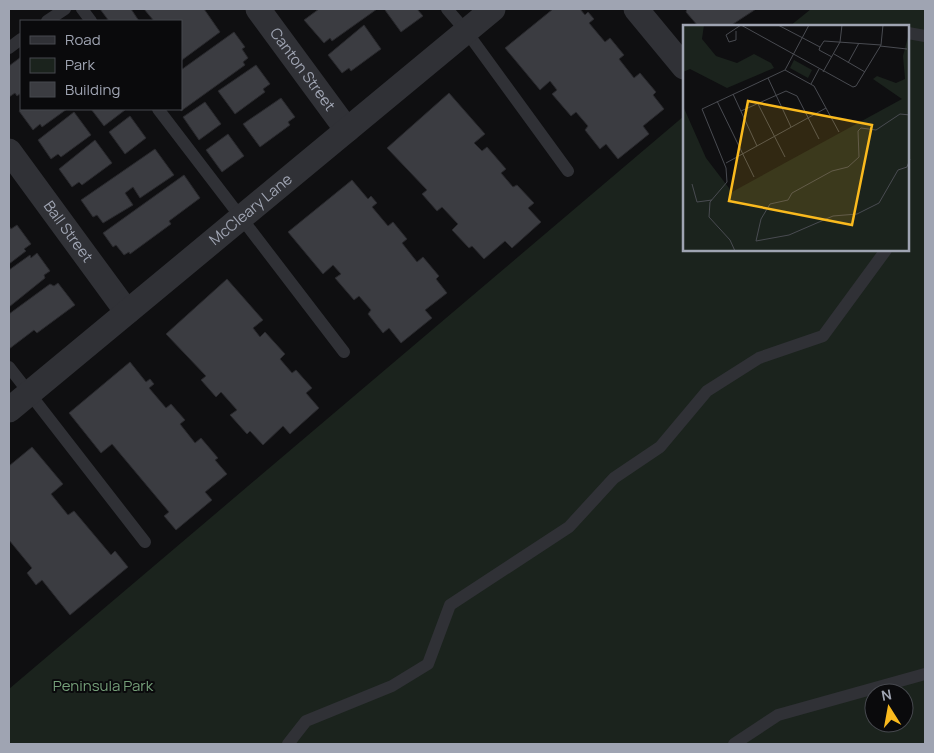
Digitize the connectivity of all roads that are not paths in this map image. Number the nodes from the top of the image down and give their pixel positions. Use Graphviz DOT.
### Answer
graph roads {
  1 [pos="66,9"];
  2 [pos="82,9"];
  3 [pos="258,9"];
  4 [pos="447,9"];
  5 [pos="493,9"];
  6 [pos="636,9"];
  7 [pos="49,20"];
  8 [pos="90,20"];
  9 [pos="466,31"];
  10 [pos="909,33"];
  11 [pos="925,36"];
  12 [pos="20,40"];
  13 [pos="9,48"];
  14 [pos="683,66"];
  15 [pos="159,110"];
  16 [pos="347,130"];
  17 [pos="9,151"];
  18 [pos="568,171"];
  19 [pos="241,218"];
  20 [pos="885,251"];
  21 [pos="127,312"];
  22 [pos="344,352"];
  23 [pos="9,367"];
  24 [pos="28,394"];
  25 [pos="9,410"];
  26 [pos="145,542"];
  27 [pos="925,674"];
  28 [pos="288,744"];
  29 [pos="734,744"];
  1 -- 7 [label="lane"];
  2 -- 8 [label="lane"];
  3 -- 16 [label="street, Canton Street"];
  4 -- 9 [label="lane"];
  5 -- 9 [label="street, McCleary Lane"];
  6 -- 14 [label="street"];
  9 -- 16 [label="street, McCleary Lane"];
  9 -- 18 [label="lane"];
  10 -- 11 [label="lane"];
  12 -- 13 [label="lane"];
  15 -- 19 [label="lane"];
  16 -- 19 [label="street, McCleary Lane"];
  17 -- 21 [label="street, Ball Street"];
  19 -- 21 [label="street, McCleary Lane"];
  19 -- 22 [label="lane"];
  20 -- 28 [label="lane"];
  21 -- 24 [label="street, McCleary Lane"];
  23 -- 24 [label="lane"];
  24 -- 25 [label="street, McCleary Lane"];
  24 -- 26 [label="lane"];
  27 -- 29 [label="lane"];
}
